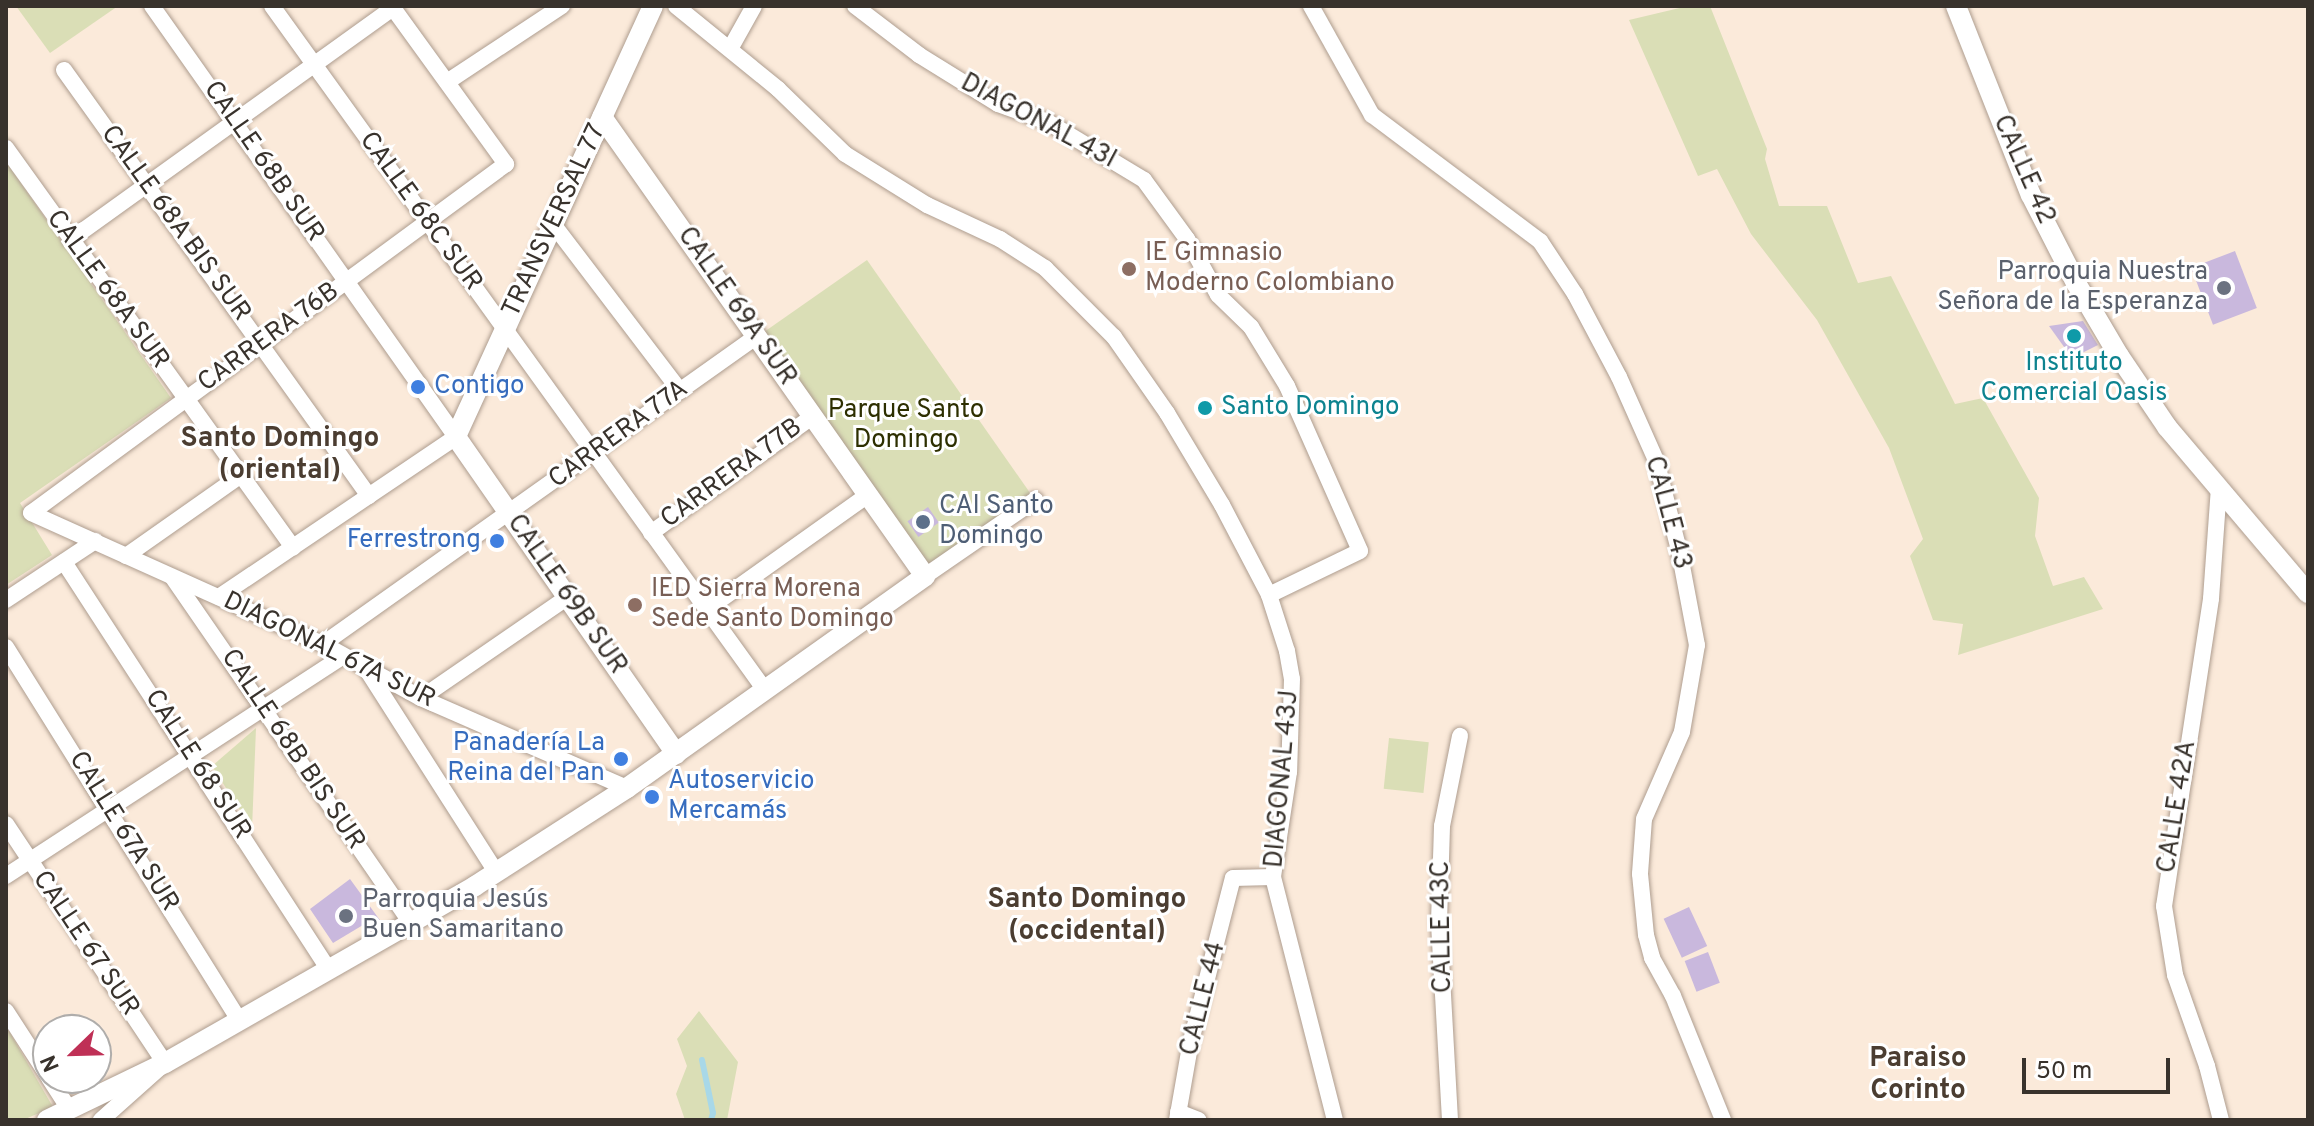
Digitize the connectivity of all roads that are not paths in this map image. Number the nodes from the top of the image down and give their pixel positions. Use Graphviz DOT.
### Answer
graph roads {
  1 [pos="152,6"];
  2 [pos="272,6"];
  3 [pos="562,6"];
  4 [pos="653,6"];
  5 [pos="676,6"];
  6 [pos="754,6"];
  7 [pos="855,6"];
  8 [pos="1311,6"];
  9 [pos="1956,6"];
  10 [pos="394,7"];
  11 [pos="730,49"];
  12 [pos="314,65"];
  13 [pos="64,70"];
  14 [pos="447,82"];
  15 [pos="602,117"];
  16 [pos="234,122"];
  17 [pos="6,148"];
  18 [pos="147,185"];
  19 [pos="427,222"];
  20 [pos="553,224"];
  21 [pos="70,240"];
  22 [pos="346,281"];
  23 [pos="505,330"];
  24 [pos="757,336"];
  25 [pos="261,344"];
  26 [pos="680,391"];
  27 [pos="186,400"];
  28 [pos="813,416"];
  29 [pos="456,437"];
  30 [pos="594,453"];
  31 [pos="240,476"];
  32 [pos="2219,487"];
  33 [pos="869,494"];
  34 [pos="369,496"];
  35 [pos="1035,500"];
  36 [pos="31,513"];
  37 [pos="509,513"];
  38 [pos="651,533"];
  39 [pos="95,541"];
  40 [pos="293,548"];
  41 [pos="126,556"];
  42 [pos="64,562"];
  43 [pos="925,576"];
  44 [pos="173,577"];
  45 [pos="2308,593"];
  46 [pos="1269,595"];
  47 [pos="219,597"];
  48 [pos="568,597"];
  49 [pos="6,600"];
  50 [pos="706,610"];
  51 [pos="323,644"];
  52 [pos="6,647"];
  53 [pos="343,656"];
  54 [pos="364,666"];
  55 [pos="765,690"];
  56 [pos="421,698"];
  57 [pos="263,708"];
  58 [pos="1460,736"];
  59 [pos="676,754"];
  60 [pos="191,755"];
  61 [pos="627,788"];
  62 [pos="110,808"];
  63 [pos="6,824"];
  64 [pos="30,860"];
  65 [pos="496,872"];
  66 [pos="6,876"];
  67 [pos="1273,877"];
  68 [pos="411,923"];
  69 [pos="328,969"];
  70 [pos="6,1011"];
  71 [pos="238,1018"];
  72 [pos="32,1051"];
  73 [pos="165,1063"];
  74 [pos="60,1094"];
  75 [pos="69,1109"];
  76 [pos="1178,1116"];
  77 [pos="47,1120"];
  78 [pos="101,1120"];
  79 [pos="1199,1120"];
  80 [pos="1335,1120"];
  81 [pos="1450,1120"];
  82 [pos="1723,1120"];
  83 [pos="2221,1120"];
  1 -- 16 [label="street, CALLE 68B SUR"];
  2 -- 12 [label="street, CALLE 68C SUR"];
  3 -- 14 [label="street"];
  4 -- 15 [label="street, TRANSVERSAL 77"];
  5 -- 11 [label="street"];
  6 -- 11 [label="street"];
  7 -- 46 [label="street, DIAGONAL 43I"];
  8 -- 82 [label="street, CALLE 43"];
  9 -- 32 [label="street, CALLE 42"];
  10 -- 12 [label="street"];
  10 -- 14 [label="street"];
  11 -- 46 [label="street, DIAGONAL 43J"];
  12 -- 16 [label="street"];
  12 -- 19 [label="street, CALLE 68C SUR"];
  13 -- 18 [label="street, CALLE 68A BIS SUR"];
  14 -- 19 [label="street, CARRERA 76B"];
  15 -- 20 [label="street, TRANSVERSAL 77"];
  15 -- 24 [label="street, CALLE 69A SUR"];
  16 -- 18 [label="street"];
  16 -- 22 [label="street, CALLE 68B SUR"];
  17 -- 21 [label="street, CALLE 68A SUR"];
  18 -- 21 [label="street"];
  18 -- 25 [label="street, CALLE 68A BIS SUR"];
  19 -- 22 [label="street, CARRERA 76B"];
  19 -- 23 [label="street, CALLE 68C SUR"];
  20 -- 23 [label="street, TRANSVERSAL 77"];
  20 -- 26 [label="street"];
  21 -- 27 [label="street, CALLE 68A SUR"];
  22 -- 25 [label="street, CARRERA 76B"];
  22 -- 29 [label="street, CALLE 68B SUR"];
  23 -- 29 [label="street, TRANSVERSAL 77"];
  23 -- 30 [label="street, CALLE 68C SUR"];
  24 -- 26 [label="street, CARRERA 77A"];
  24 -- 28 [label="street, CALLE 69A SUR"];
  25 -- 27 [label="street, CARRERA 76B"];
  25 -- 34 [label="street, CALLE 68A BIS SUR"];
  26 -- 30 [label="street, CARRERA 77A"];
  27 -- 31 [label="street, CALLE 68A SUR"];
  27 -- 36 [label="street, CARRERA 76B"];
  28 -- 33 [label="street, CALLE 69A SUR"];
  28 -- 38 [label="street, CARRERA 77B"];
  29 -- 34 [label="street"];
  29 -- 37 [label="street, CALLE 69B SUR"];
  30 -- 37 [label="street, CARRERA 77A"];
  30 -- 38 [label="street, CALLE 68C SUR"];
  31 -- 40 [label="street, CALLE 68A SUR"];
  31 -- 41 [label="street"];
  32 -- 45 [label="street, CALLE 42"];
  32 -- 83 [label="street, CALLE 42A"];
  33 -- 43 [label="street, CALLE 69A SUR"];
  33 -- 50 [label="street"];
  34 -- 40 [label="street"];
  35 -- 43 [label="street"];
  36 -- 39 [label="street, DIAGONAL 67A SUR"];
  37 -- 48 [label="street, CALLE 69B SUR"];
  37 -- 51 [label="street, CARRERA 77A"];
  38 -- 50 [label="street, CALLE 68C SUR"];
  39 -- 41 [label="street, DIAGONAL 67A SUR"];
  39 -- 42 [label="street"];
  40 -- 47 [label="street"];
  41 -- 44 [label="street, DIAGONAL 67A SUR"];
  42 -- 49 [label="street"];
  42 -- 60 [label="street, CALLE 68 SUR"];
  43 -- 55 [label="street"];
  44 -- 47 [label="street, DIAGONAL 67A SUR"];
  44 -- 57 [label="street, CALLE 68B BIS SUR"];
  46 -- 67 [label="street, DIAGONAL 43J"];
  47 -- 51 [label="street, DIAGONAL 67A SUR"];
  48 -- 56 [label="street"];
  48 -- 59 [label="street, CALLE 69B SUR"];
  50 -- 55 [label="street, CALLE 68C SUR"];
  51 -- 53 [label="street, DIAGONAL 67A SUR"];
  52 -- 62 [label="street, CALLE 67A SUR"];
  53 -- 54 [label="street, DIAGONAL 67A SUR"];
  53 -- 57 [label="street"];
  54 -- 56 [label="street, DIAGONAL 67A SUR"];
  54 -- 65 [label="street"];
  55 -- 59 [label="street"];
  56 -- 61 [label="street, DIAGONAL 67A SUR"];
  57 -- 60 [label="street"];
  57 -- 68 [label="street, CALLE 68B BIS SUR"];
  58 -- 81 [label="street, CALLE 43C"];
  59 -- 61 [label="street"];
  60 -- 62 [label="street"];
  60 -- 69 [label="street, CALLE 68 SUR"];
  61 -- 65 [label="street"];
  62 -- 64 [label="street"];
  62 -- 71 [label="street, CALLE 67A SUR"];
  63 -- 64 [label="street, CALLE 67 SUR"];
  64 -- 66 [label="street"];
  64 -- 73 [label="street, CALLE 67 SUR"];
  65 -- 68 [label="street"];
  67 -- 76 [label="street, CALLE 44"];
  67 -- 80 [label="street, DIAGONAL 43J"];
  68 -- 69 [label="street"];
  69 -- 71 [label="street"];
  70 -- 72 [label="street"];
  71 -- 73 [label="street"];
  73 -- 75 [label="street"];
  73 -- 78 [label="street"];
  74 -- 75 [label="street"];
  75 -- 77 [label="street"];
  76 -- 79 [label="street"];
}
